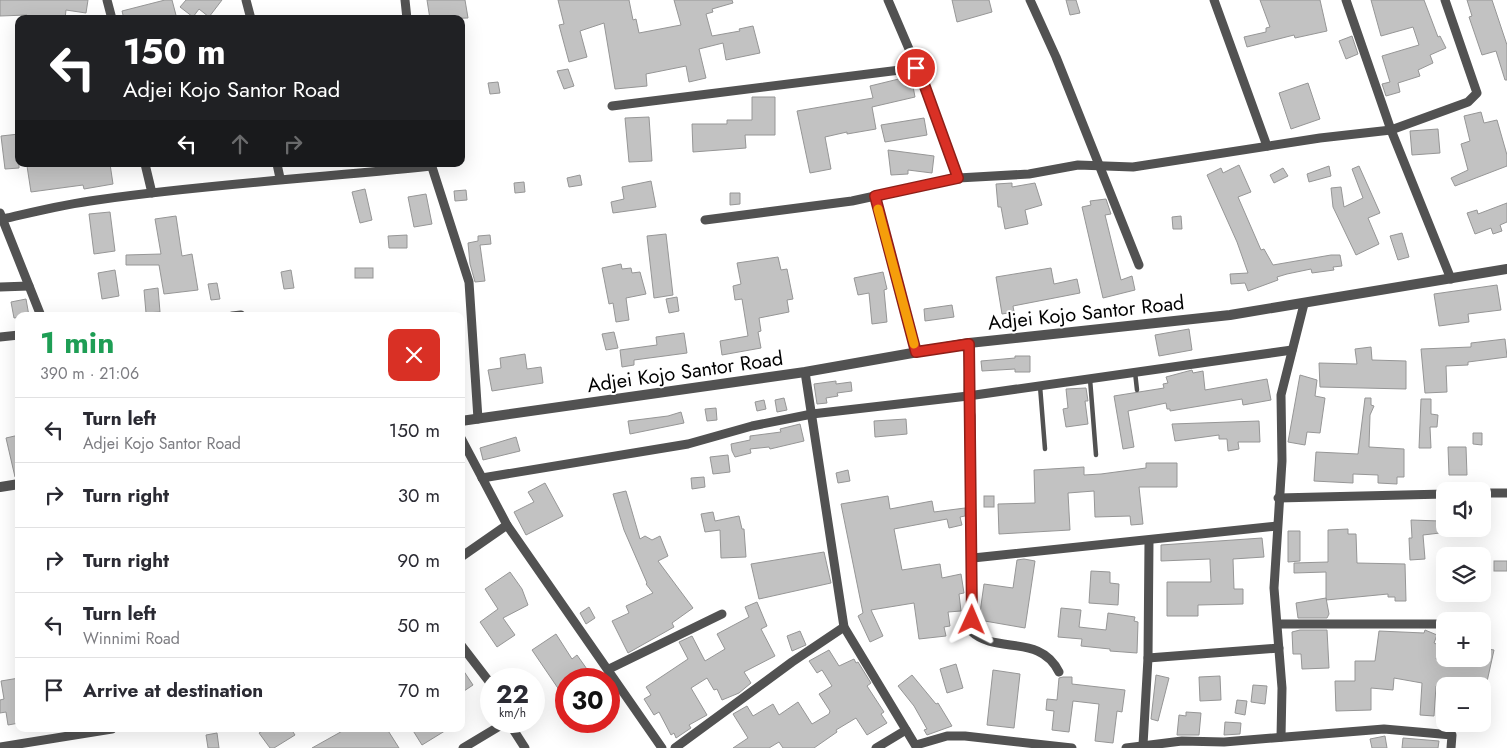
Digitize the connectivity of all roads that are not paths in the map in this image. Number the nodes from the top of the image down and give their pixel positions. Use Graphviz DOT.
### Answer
graph roads {
  1 [pos="107,0"];
  2 [pos="246,0"];
  3 [pos="405,0"];
  4 [pos="888,0"];
  5 [pos="1030,0"];
  6 [pos="1214,0"];
  7 [pos="1346,0"];
  8 [pos="1445,0"];
  9 [pos="111,15"];
  10 [pos="250,15"];
  11 [pos="407,15"];
  12 [pos="916,68"];
  13 [pos="612,106"];
  14 [pos="1392,130"];
  15 [pos="1267,146"];
  16 [pos="1100,165"];
  17 [pos="146,167"];
  18 [pos="278,167"];
  19 [pos="408,167"];
  20 [pos="432,167"];
  21 [pos="280,178"];
  22 [pos="958,178"];
  23 [pos="152,193"];
  24 [pos="875,196"];
  25 [pos="2,216"];
  26 [pos="705,220"];
  27 [pos="1138,265"];
  28 [pos="1507,269"];
  29 [pos="1450,279"];
  30 [pos="29,286"];
  31 [pos="0,287"];
  32 [pos="1304,304"];
  33 [pos="39,312"];
  34 [pos="15,335"];
  35 [pos="0,337"];
  36 [pos="969,344"];
  37 [pos="1292,350"];
  38 [pos="916,352"];
  39 [pos="805,372"];
  40 [pos="1135,372"];
  41 [pos="1090,379"];
  42 [pos="1040,386"];
  43 [pos="1137,390"];
  44 [pos="968,396"];
  45 [pos="812,414"];
  46 [pos="478,419"];
  47 [pos="465,421"];
  48 [pos="465,446"];
  49 [pos="1045,450"];
  50 [pos="1096,456"];
  51 [pos="482,478"];
  52 [pos="15,485"];
  53 [pos="0,487"];
  54 [pos="1491,493"];
  55 [pos="1507,493"];
  56 [pos="1436,494"];
  57 [pos="1278,498"];
  58 [pos="507,525"];
  59 [pos="1277,526"];
  60 [pos="1149,541"];
  61 [pos="465,554"];
  62 [pos="973,558"];
  63 [pos="722,614"];
  64 [pos="1278,624"];
  65 [pos="1436,624"];
  66 [pos="844,627"];
  67 [pos="1279,648"];
  68 [pos="465,650"];
  69 [pos="1148,658"];
  70 [pos="608,668"];
  71 [pos="611,668"];
  72 [pos="480,670"];
  73 [pos="1059,672"];
  74 [pos="620,685"];
  75 [pos="906,730"];
  76 [pos="93,732"];
  77 [pos="489,733"];
  78 [pos="515,733"];
  79 [pos="1282,737"];
  80 [pos="1144,745"];
  81 [pos="1224,745"];
  82 [pos="0,747"];
  83 [pos="917,747"];
  84 [pos="463,748"];
  85 [pos="525,748"];
  86 [pos="662,748"];
  87 [pos="675,748"];
  88 [pos="876,748"];
  89 [pos="1072,748"];
  90 [pos="1126,748"];
  91 [pos="1451,748"];
  1 -- 9 [label="street"];
  2 -- 10 [label="street"];
  3 -- 11 [label="street"];
  4 -- 12 [label="street"];
  5 -- 16 [label="street"];
  6 -- 15 [label="street"];
  7 -- 14 [label="street"];
  8 -- 14 [label="street"];
  12 -- 13 [label="street"];
  12 -- 22 [label="street"];
  14 -- 15 [label="street"];
  14 -- 29 [label="street"];
  15 -- 16 [label="street"];
  16 -- 22 [label="street"];
  16 -- 27 [label="street"];
  17 -- 23 [label="street"];
  18 -- 21 [label="street"];
  19 -- 21 [label="street"];
  20 -- 46 [label="street"];
  21 -- 23 [label="street"];
  22 -- 24 [label="street"];
  23 -- 25 [label="street"];
  24 -- 26 [label="street"];
  24 -- 38 [label="street"];
  25 -- 30 [label="street"];
  28 -- 29 [label="street, Adjei Kojo Santor Road"];
  29 -- 32 [label="street, Adjei Kojo Santor Road"];
  30 -- 31 [label="street"];
  30 -- 33 [label="street"];
  32 -- 36 [label="street, Adjei Kojo Santor Road"];
  32 -- 37 [label="street"];
  34 -- 35 [label="street"];
  36 -- 38 [label="street, Adjei Kojo Santor Road"];
  36 -- 44 [label="street"];
  37 -- 40 [label="street"];
  37 -- 57 [label="street"];
  38 -- 39 [label="street, Adjei Kojo Santor Road"];
  39 -- 45 [label="street"];
  39 -- 46 [label="street, Adjei Kojo Santor Road"];
  40 -- 41 [label="street"];
  40 -- 43 [label="lane"];
  41 -- 42 [label="street"];
  41 -- 50 [label="lane"];
  42 -- 44 [label="street"];
  42 -- 49 [label="lane"];
  44 -- 45 [label="street"];
  44 -- 62 [label="street"];
  45 -- 51 [label="street"];
  45 -- 66 [label="street"];
  46 -- 47 [label="street, Adjei Kojo Santor Road"];
  48 -- 51 [label="street"];
  51 -- 58 [label="street"];
  52 -- 53 [label="street"];
  54 -- 55 [label="street"];
  56 -- 57 [label="street"];
  57 -- 59 [label="street"];
  58 -- 61 [label="street"];
  58 -- 70 [label="street"];
  59 -- 60 [label="street"];
  59 -- 64 [label="street"];
  60 -- 62 [label="street"];
  60 -- 69 [label="street"];
  62 -- 73 [label="street"];
  63 -- 71 [label="street"];
  64 -- 65 [label="street"];
  64 -- 67 [label="street"];
  66 -- 75 [label="street"];
  66 -- 87 [label="street"];
  67 -- 69 [label="street"];
  67 -- 79 [label="street"];
  68 -- 72 [label="street"];
  69 -- 80 [label="street"];
  74 -- 86 [label="street"];
  75 -- 83 [label="street"];
  75 -- 88 [label="street"];
  76 -- 82 [label="street"];
  77 -- 84 [label="street"];
  78 -- 85 [label="street"];
  79 -- 81 [label="street"];
  79 -- 91 [label="street"];
  80 -- 81 [label="street"];
  80 -- 90 [label="street"];
  83 -- 89 [label="street"];
}
